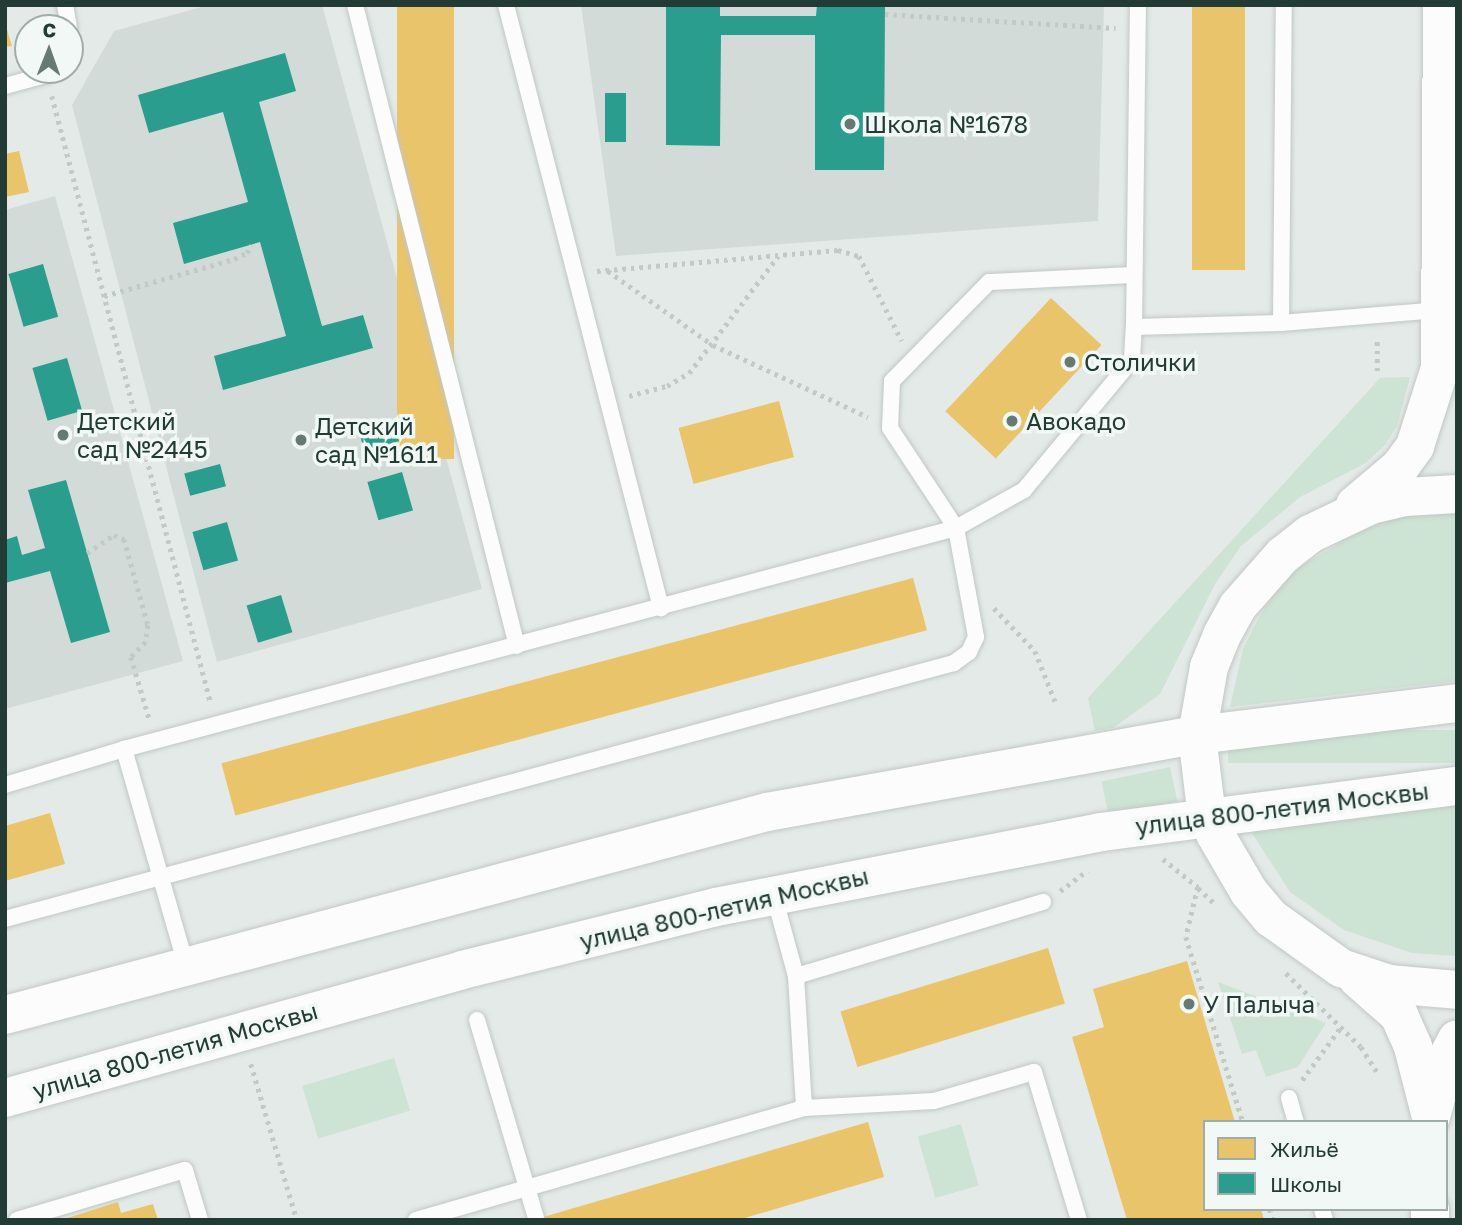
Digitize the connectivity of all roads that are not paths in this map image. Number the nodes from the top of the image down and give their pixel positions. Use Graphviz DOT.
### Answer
graph roads {
  1 [pos="355,5"];
  2 [pos="506,5"];
  3 [pos="1138,5"];
  4 [pos="1284,5"];
  5 [pos="1442,5"];
  6 [pos="1134,275"];
  7 [pos="1440,310"];
  8 [pos="1281,323"];
  9 [pos="1134,327"];
  10 [pos="1440,368"];
  11 [pos="1457,423"];
  12 [pos="1457,494"];
  13 [pos="1340,517"];
  14 [pos="956,528"];
  15 [pos="661,608"];
  16 [pos="517,646"];
  17 [pos="1457,703"];
  18 [pos="1198,735"];
  19 [pos="124,749"];
  20 [pos="5,785"];
  21 [pos="1457,786"];
  22 [pos="1210,817"];
  23 [pos="160,875"];
  24 [pos="774,894"];
  25 [pos="1044,902"];
  26 [pos="5,919"];
  27 [pos="186,965"];
  28 [pos="1341,968"];
  29 [pos="796,976"];
  30 [pos="1457,990"];
  31 [pos="5,1015"];
  32 [pos="477,1020"];
  33 [pos="1457,1039"];
  34 [pos="5,1098"];
  35 [pos="1289,1098"];
  36 [pos="804,1108"];
  37 [pos="1431,1119"];
  38 [pos="1295,1120"];
  39 [pos="527,1187"];
  40 [pos="536,1218"];
  41 [pos="17,1220"];
  42 [pos="200,1220"];
  43 [pos="415,1220"];
  44 [pos="1079,1220"];
  1 -- 16 [label="lane"];
  2 -- 15 [label="lane"];
  3 -- 6 [label="lane"];
  4 -- 8 [label="lane"];
  5 -- 7 [label="main road"];
  6 -- 9 [label="lane"];
  6 -- 14 [label="lane"];
  7 -- 8 [label="lane"];
  7 -- 10 [label="main road"];
  8 -- 9 [label="lane"];
  9 -- 14 [label="lane"];
  10 -- 11 [label="main road"];
  10 -- 13 [label="main road"];
  12 -- 13 [label="main road"];
  13 -- 18 [label="main road"];
  14 -- 15 [label="lane"];
  14 -- 23 [label="lane"];
  15 -- 16 [label="lane"];
  16 -- 19 [label="lane"];
  17 -- 18 [label="main road"];
  18 -- 22 [label="main road"];
  18 -- 27 [label="main road"];
  19 -- 20 [label="lane"];
  19 -- 23 [label="lane"];
  21 -- 22 [label="main road, улица 800-летия Москвы"];
  22 -- 24 [label="main road, улица 800-летия Москвы"];
  22 -- 28 [label="main road"];
  23 -- 26 [label="lane"];
  23 -- 27 [label="lane"];
  24 -- 29 [label="lane"];
  24 -- 34 [label="main road, улица 800-летия Москвы"];
  25 -- 29 [label="lane"];
  27 -- 31 [label="main road"];
  28 -- 30 [label="main road"];
  28 -- 37 [label="main road"];
  29 -- 36 [label="lane"];
  32 -- 39 [label="lane"];
  33 -- 37 [label="main road"];
  35 -- 38 [label="lane"];
  36 -- 39 [label="lane"];
  36 -- 44 [label="lane"];
  39 -- 40 [label="lane"];
  39 -- 43 [label="lane"];
  41 -- 42 [label="lane"];
}
